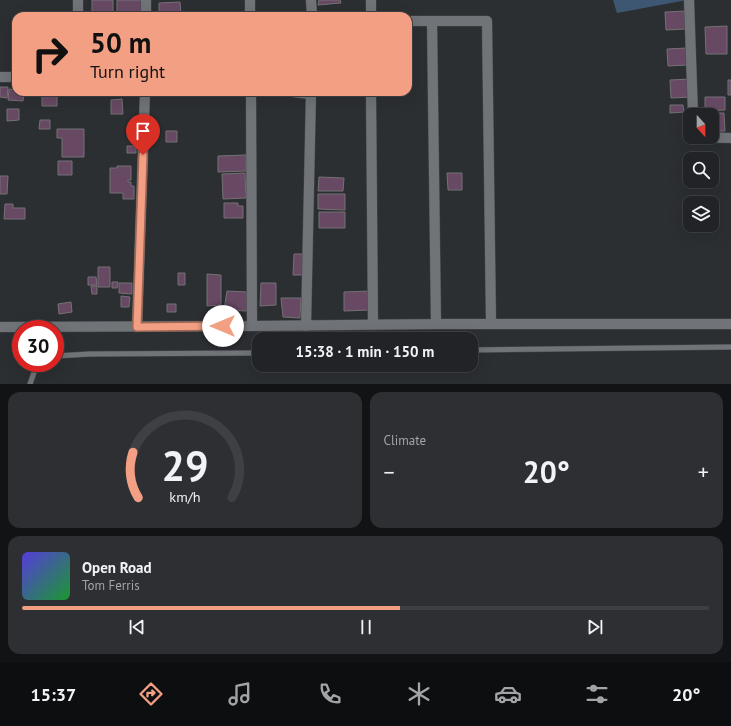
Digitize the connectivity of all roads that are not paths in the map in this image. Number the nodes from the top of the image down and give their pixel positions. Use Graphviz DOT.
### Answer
graph roads {
  1 [pos="78,0"];
  2 [pos="146,0"];
  3 [pos="250,0"];
  4 [pos="312,0"];
  5 [pos="371,0"];
  6 [pos="689,0"];
  7 [pos="78,12"];
  8 [pos="146,12"];
  9 [pos="250,12"];
  10 [pos="312,12"];
  11 [pos="371,12"];
  12 [pos="412,21"];
  13 [pos="432,21"];
  14 [pos="0,77"];
  15 [pos="12,77"];
  16 [pos="144,96"];
  17 [pos="251,96"];
  18 [pos="311,96"];
  19 [pos="371,96"];
  20 [pos="693,108"];
  21 [pos="719,138"];
  22 [pos="731,138"];
  23 [pos="491,323"];
  24 [pos="436,324"];
  25 [pos="731,324"];
  26 [pos="373,325"];
  27 [pos="252,326"];
  28 [pos="306,326"];
  29 [pos="0,327"];
  30 [pos="12,327"];
  31 [pos="137,327"];
  32 [pos="64,328"];
  33 [pos="731,347"];
  34 [pos="478,350"];
  35 [pos="252,352"];
  36 [pos="64,355"];
  37 [pos="34,372"];
  38 [pos="30,384"];
  1 -- 7 [label="street"];
  2 -- 8 [label="street"];
  3 -- 9 [label="street"];
  4 -- 10 [label="street"];
  5 -- 11 [label="street"];
  6 -- 20 [label="street"];
  12 -- 13 [label="street"];
  13 -- 23 [label="street"];
  13 -- 24 [label="street"];
  14 -- 15 [label="street"];
  16 -- 31 [label="street"];
  17 -- 27 [label="street"];
  18 -- 28 [label="street"];
  19 -- 26 [label="street"];
  21 -- 22 [label="street"];
  23 -- 24 [label="street"];
  23 -- 25 [label="street"];
  24 -- 26 [label="street"];
  26 -- 28 [label="street"];
  27 -- 28 [label="street"];
  27 -- 31 [label="street"];
  29 -- 30 [label="street"];
  31 -- 32 [label="street"];
  33 -- 34 [label="lane"];
  35 -- 36 [label="lane"];
  37 -- 38 [label="lane"];
}
